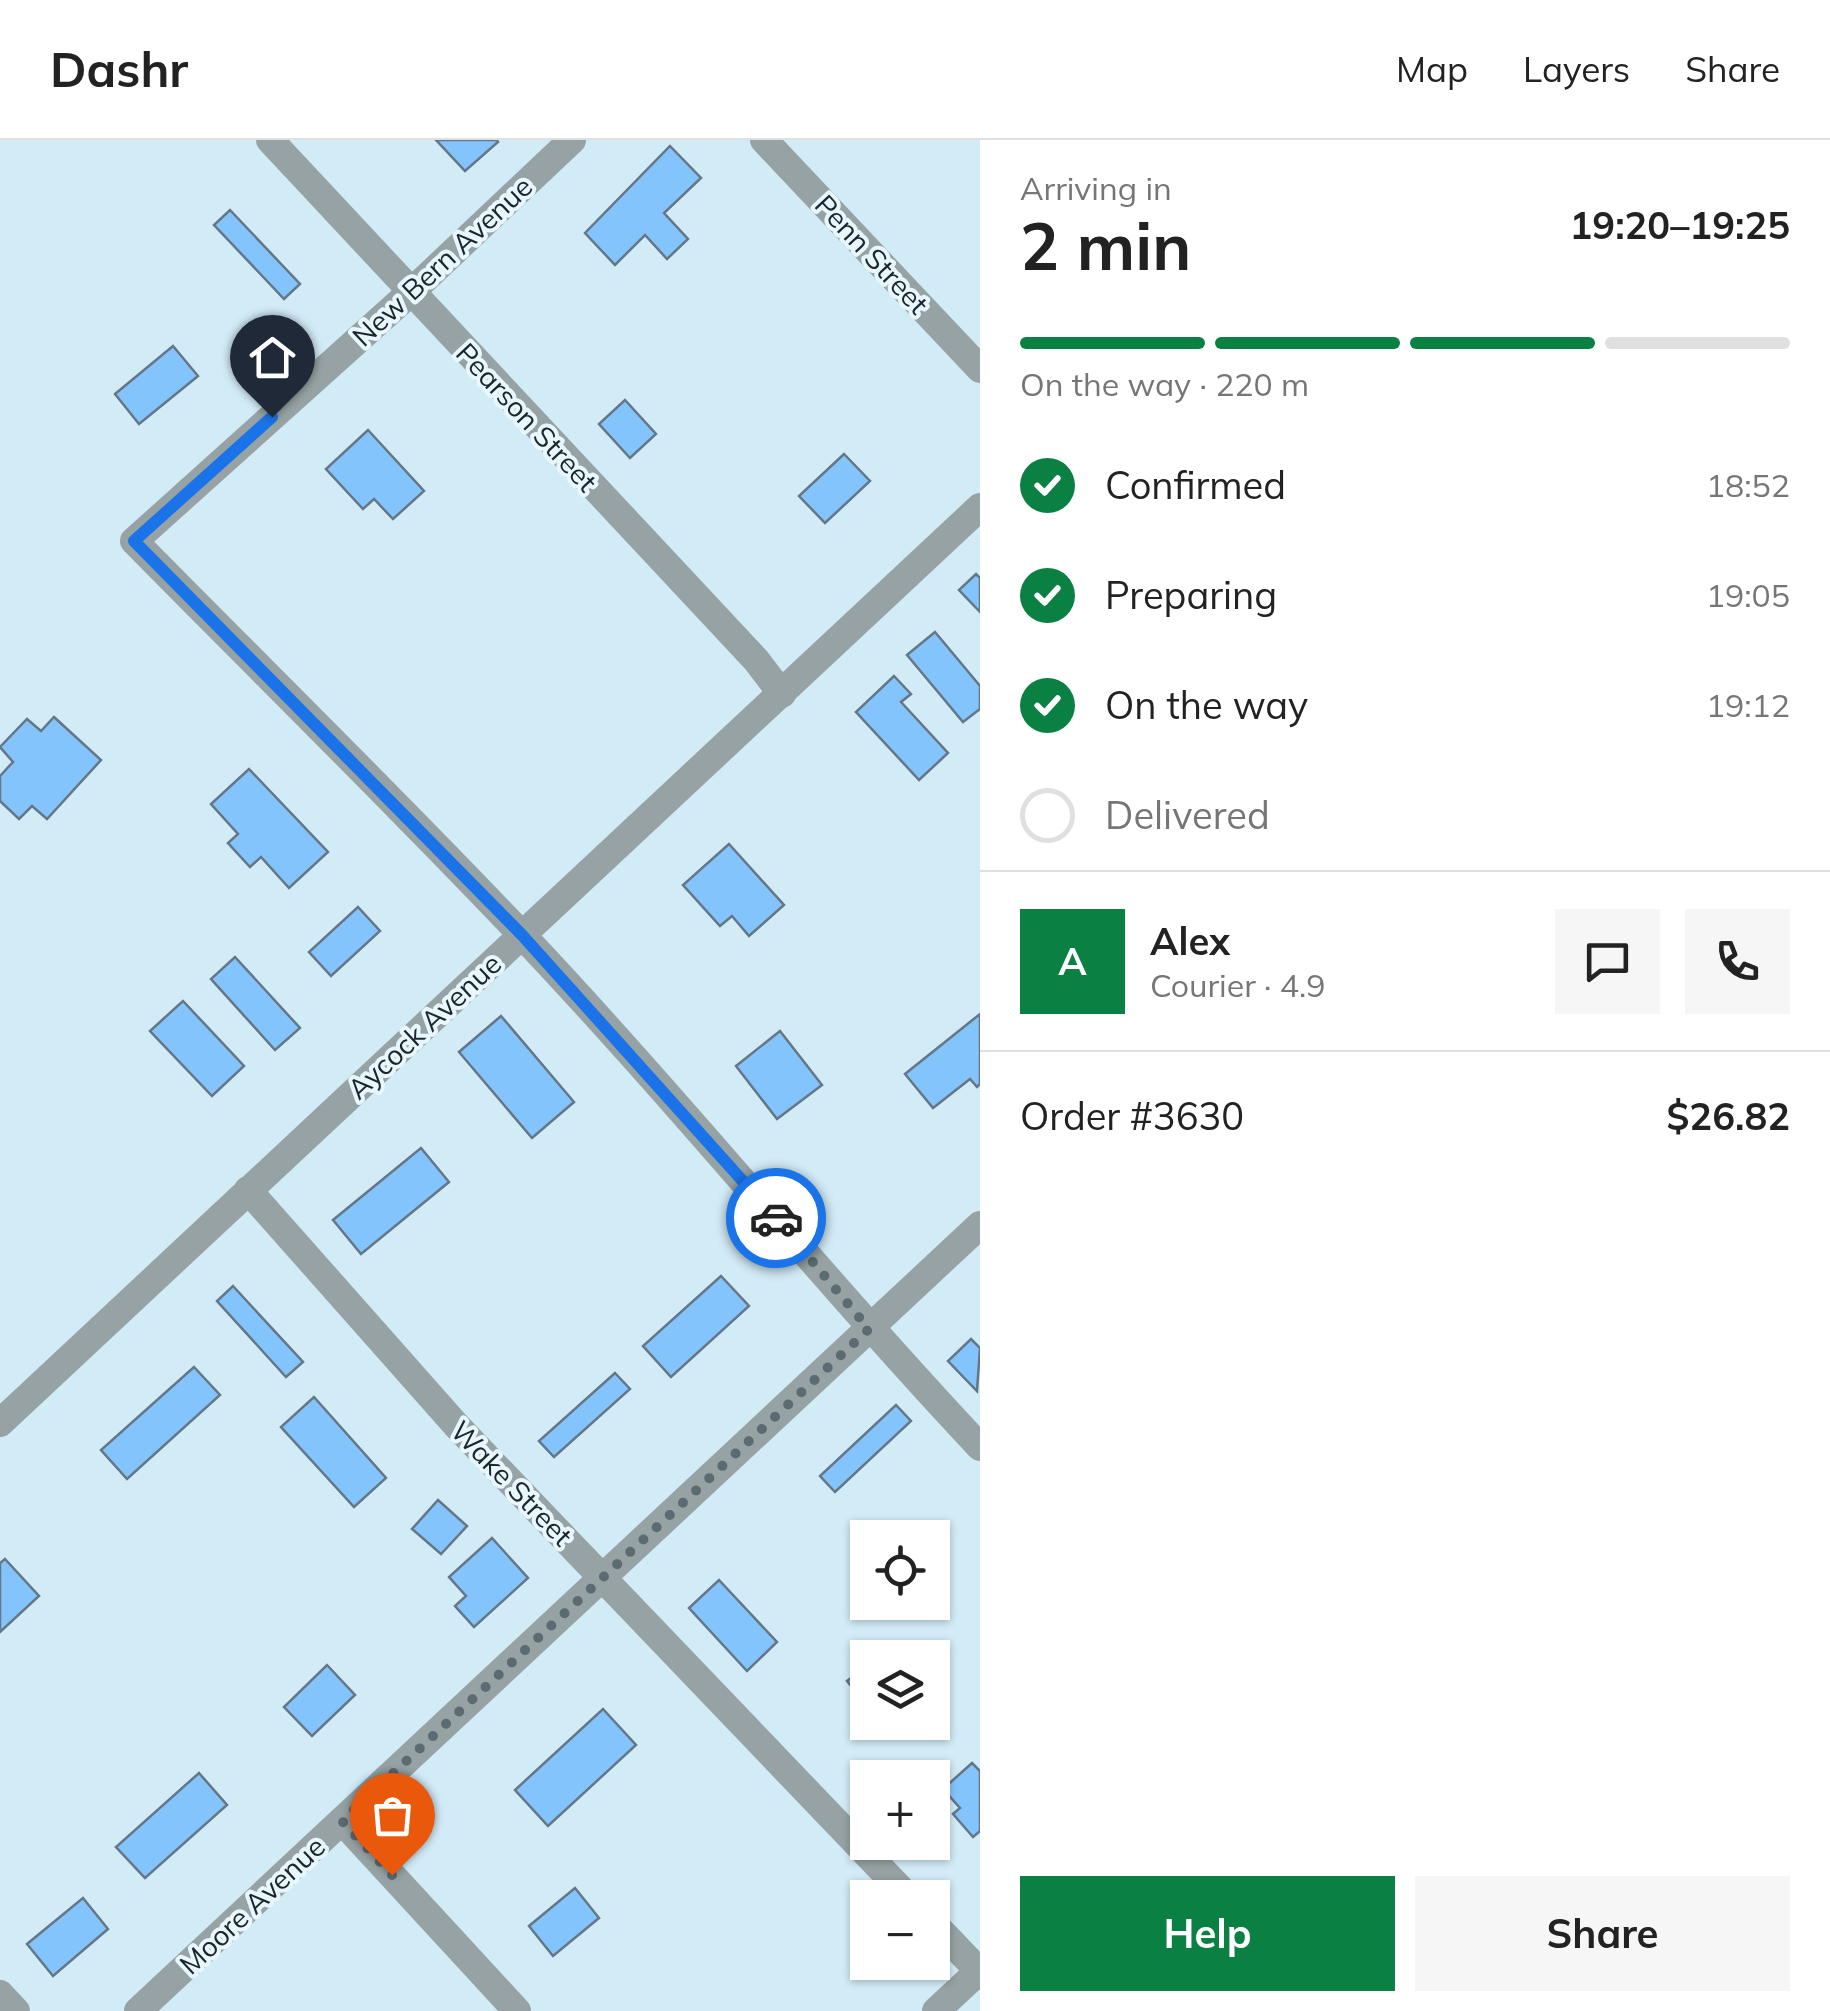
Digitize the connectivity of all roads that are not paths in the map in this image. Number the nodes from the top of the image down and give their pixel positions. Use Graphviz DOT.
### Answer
graph roads {
  1 [pos="270,140"];
  2 [pos="572,140"];
  3 [pos="764,140"];
  4 [pos="410,293"];
  5 [pos="980,369"];
  6 [pos="980,508"];
  7 [pos="782,694"];
  8 [pos="522,935"];
  9 [pos="248,1190"];
  10 [pos="980,1226"];
  11 [pos="869,1329"];
  12 [pos="0,1423"];
  13 [pos="980,1447"];
  14 [pos="602,1576"];
  15 [pos="342,1821"];
  16 [pos="892,1880"];
  17 [pos="950,1941"];
  18 [pos="979,1971"];
  19 [pos="0,1994"];
  20 [pos="16,2011"];
  21 [pos="138,2011"];
  22 [pos="517,2011"];
  23 [pos="936,2011"];
  1 -- 4 [label="street, Pearson Street"];
  2 -- 4 [label="street, New Bern Avenue"];
  3 -- 5 [label="street, Penn Street"];
  4 -- 7 [label="street, Pearson Street"];
  4 -- 8 [label="street, New Bern Avenue"];
  6 -- 7 [label="street, Aycock Avenue"];
  7 -- 8 [label="street, Aycock Avenue"];
  8 -- 9 [label="street, Aycock Avenue"];
  8 -- 11 [label="street"];
  9 -- 12 [label="street, Aycock Avenue"];
  9 -- 14 [label="street, Wake Street"];
  10 -- 11 [label="street, Moore Avenue"];
  11 -- 13 [label="street"];
  11 -- 14 [label="street, Moore Avenue"];
  14 -- 15 [label="street, Moore Avenue"];
  14 -- 16 [label="street, Wake Street"];
  15 -- 21 [label="street, Moore Avenue"];
  15 -- 22 [label="street"];
  17 -- 18 [label="street"];
  18 -- 23 [label="street"];
  19 -- 20 [label="street"];
}
